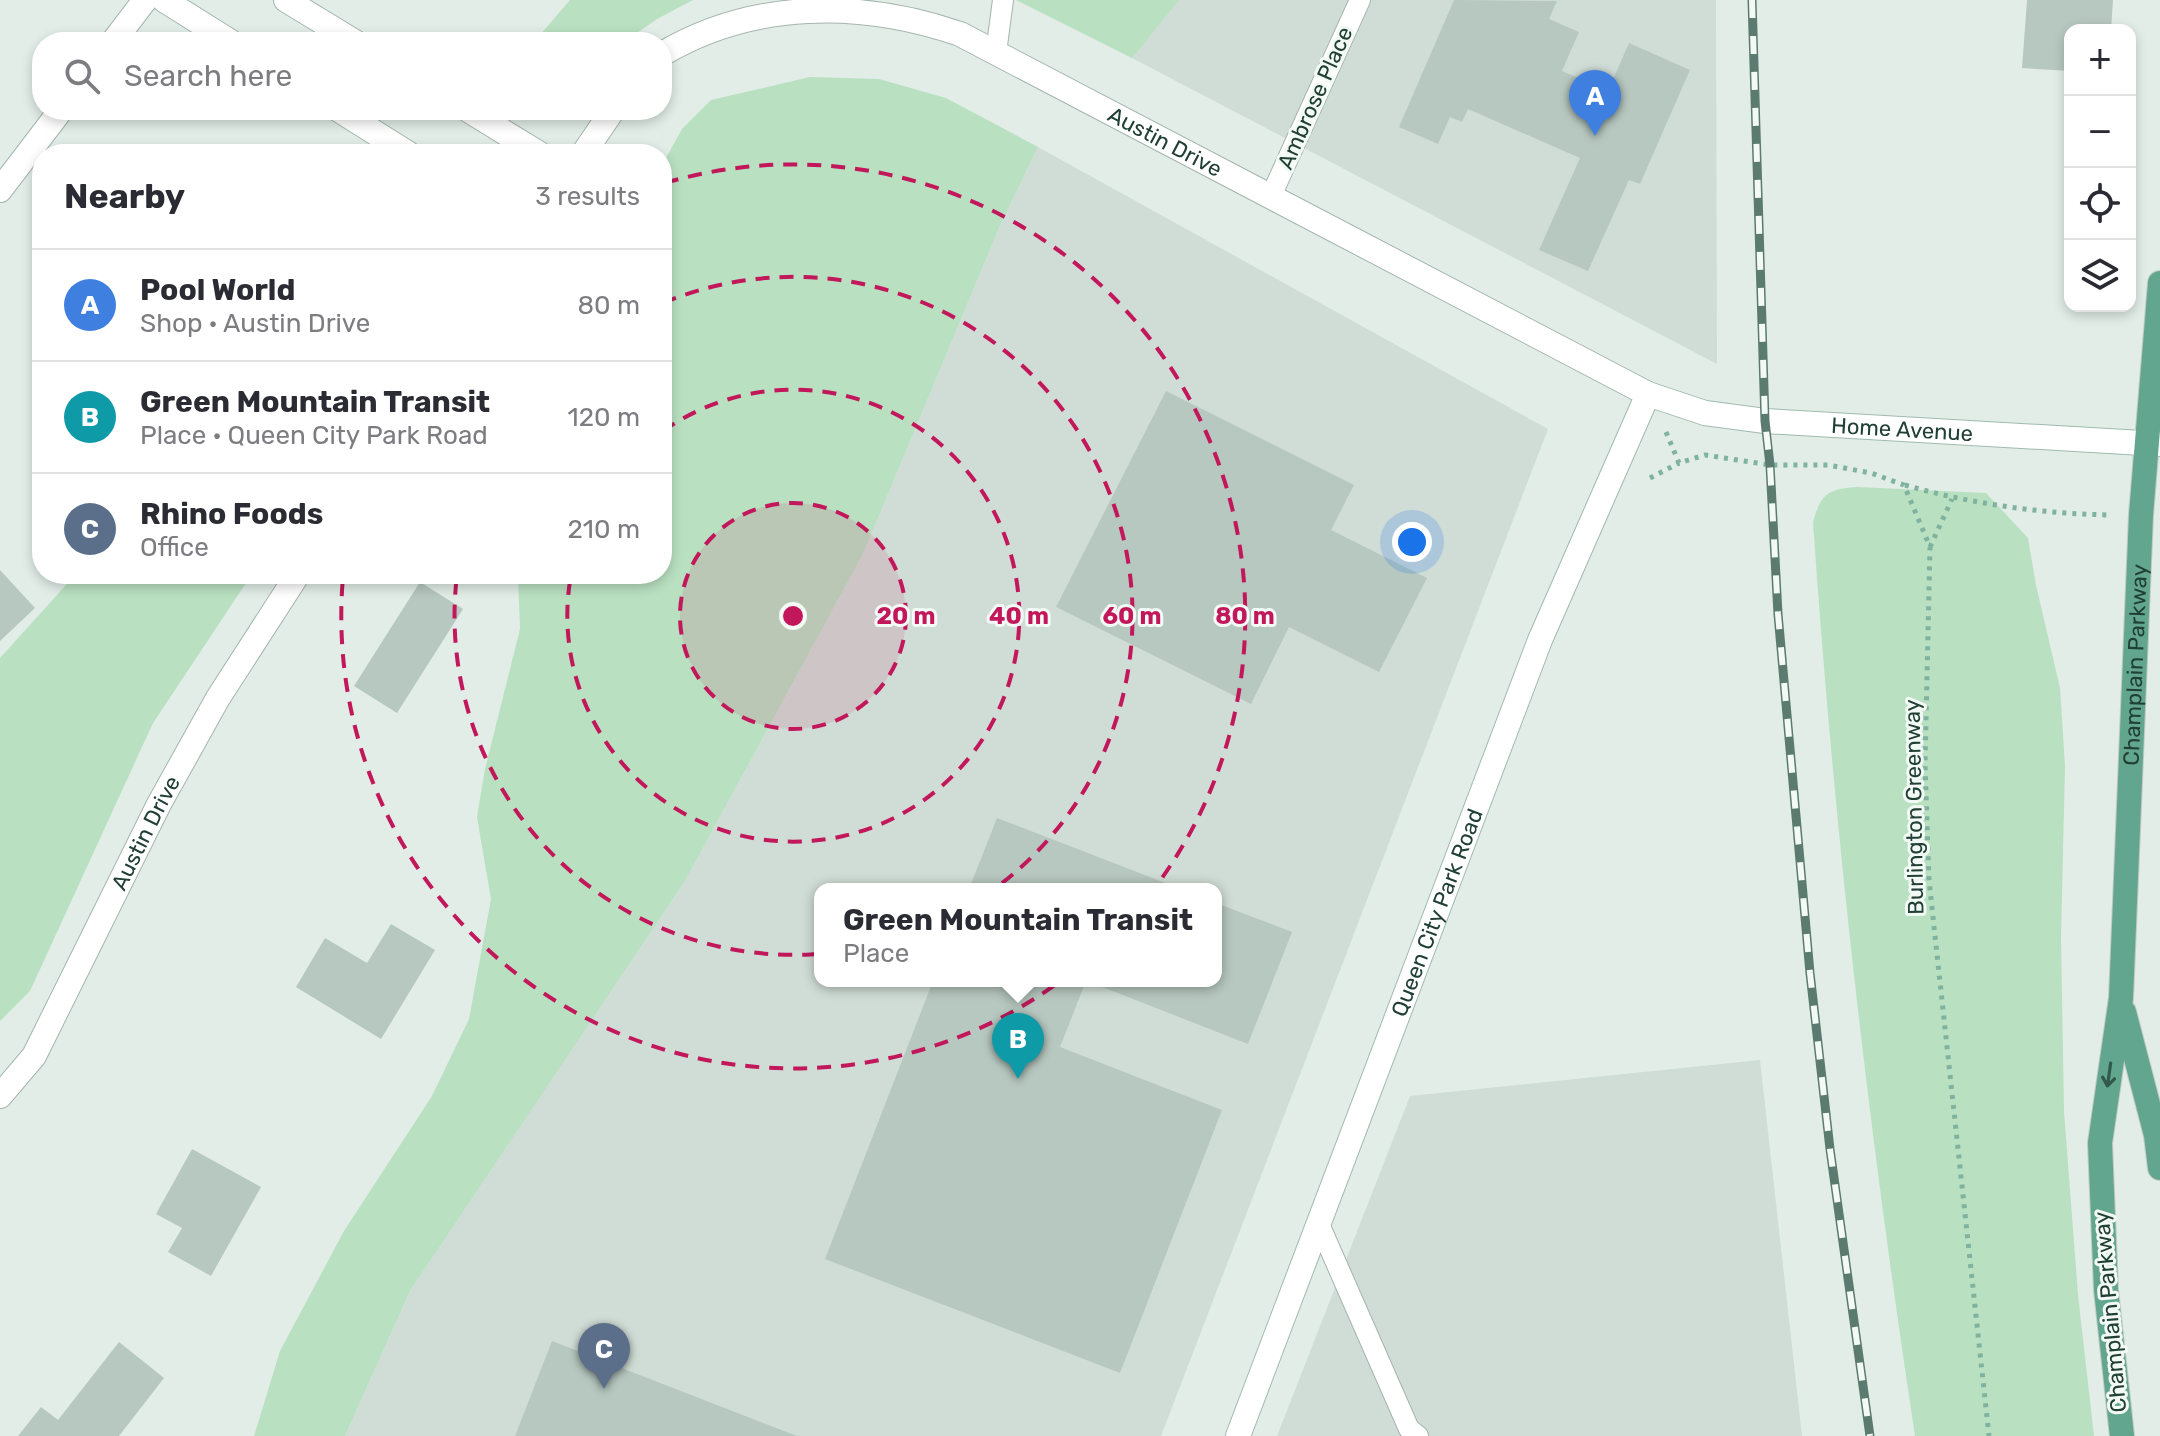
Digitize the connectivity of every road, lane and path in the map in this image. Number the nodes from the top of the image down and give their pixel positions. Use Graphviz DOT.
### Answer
graph roads {
  1 [pos="145,0"];
  2 [pos="164,0"];
  3 [pos="286,0"];
  4 [pos="1003,0"];
  5 [pos="1360,0"];
  6 [pos="121,32"];
  7 [pos="215,32"];
  8 [pos="339,32"];
  9 [pos="672,48"];
  10 [pos="996,53"];
  11 [pos="53,120"];
  12 [pos="355,120"];
  13 [pos="484,120"];
  14 [pos="606,120"];
  15 [pos="35,144"];
  16 [pos="393,144"];
  17 [pos="524,144"];
  18 [pos="590,144"];
  19 [pos="32,148"];
  20 [pos="0,190"];
  21 [pos="1271,196"];
  22 [pos="2160,283"];
  23 [pos="1648,394"];
  24 [pos="2153,444"];
  25 [pos="1679,463"];
  26 [pos="1650,478"];
  27 [pos="1904,485"];
  28 [pos="1952,499"];
  29 [pos="2141,515"];
  30 [pos="1930,547"];
  31 [pos="291,584"];
  32 [pos="2121,998"];
  33 [pos="0,1096"];
  34 [pos="2160,1168"];
  35 [pos="1319,1224"];
  36 [pos="1238,1436"];
  37 [pos="1418,1436"];
  38 [pos="1989,1436"];
  39 [pos="2122,1436"];
  1 -- 6 [label="street"];
  2 -- 7 [label="street"];
  3 -- 8 [label="street"];
  4 -- 10 [label="lane"];
  5 -- 21 [label="lane, Ambrose Place"];
  9 -- 10 [label="street, Austin Drive"];
  10 -- 21 [label="street, Austin Drive"];
  11 -- 15 [label="street"];
  12 -- 16 [label="street"];
  13 -- 17 [label="street"];
  14 -- 18 [label="street"];
  19 -- 20 [label="street"];
  21 -- 23 [label="street, Austin Drive"];
  22 -- 24 [label="main road, Champlain Parkway"];
  23 -- 24 [label="street, Home Avenue"];
  23 -- 25 [label="path"];
  23 -- 35 [label="street, Queen City Park Road"];
  24 -- 29 [label="main road, Champlain Parkway"];
  25 -- 26 [label="path"];
  25 -- 27 [label="path"];
  27 -- 28 [label="path"];
  27 -- 30 [label="path, Burlington Greenway"];
  28 -- 29 [label="path"];
  28 -- 30 [label="path"];
  29 -- 32 [label="main road, Champlain Parkway"];
  30 -- 38 [label="path, Burlington Greenway"];
  31 -- 33 [label="street, Austin Drive"];
  32 -- 34 [label="main road, Champlain Parkway"];
  32 -- 39 [label="main road, Champlain Parkway, one-way"];
  35 -- 36 [label="street, Queen City Park Road"];
  35 -- 37 [label="lane"];
}
